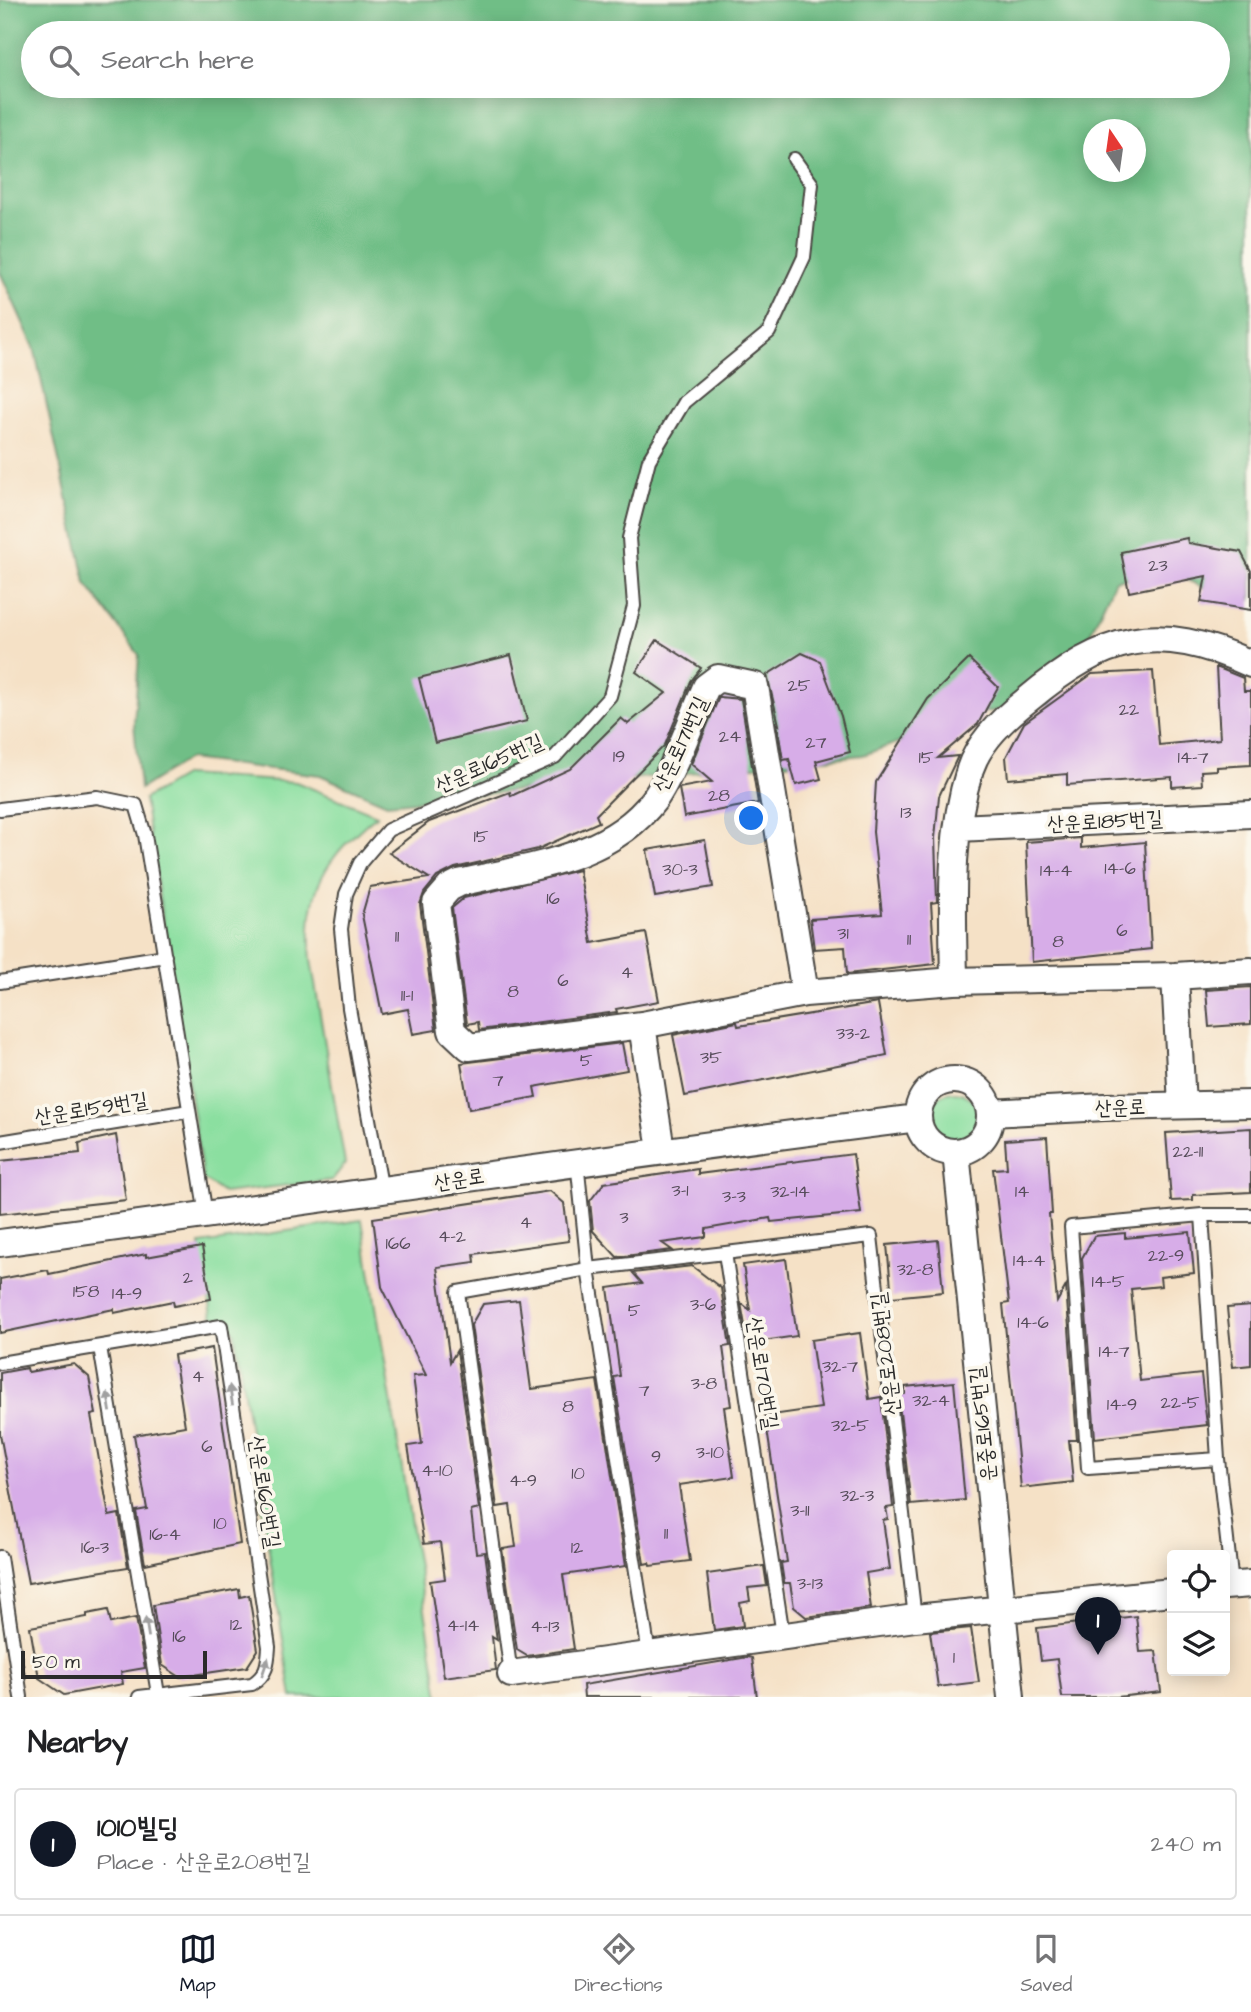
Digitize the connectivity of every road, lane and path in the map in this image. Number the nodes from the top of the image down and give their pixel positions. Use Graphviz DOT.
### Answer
graph roads {
  1 [pos="794,159"];
  2 [pos="1251,664"];
  3 [pos="0,810"];
  4 [pos="1251,814"];
  5 [pos="958,828"];
  6 [pos="164,956"];
  7 [pos="1251,971"];
  8 [pos="1175,976"];
  9 [pos="954,981"];
  10 [pos="0,982"];
  11 [pos="805,993"];
  12 [pos="642,1025"];
  13 [pos="1251,1104"];
  14 [pos="1182,1105"];
  15 [pos="189,1111"];
  16 [pos="990,1114"];
  17 [pos="918,1118"];
  18 [pos="0,1142"];
  19 [pos="661,1150"];
  20 [pos="956,1152"];
  21 [pos="578,1161"];
  22 [pos="382,1191"];
  23 [pos="206,1215"];
  24 [pos="1202,1215"];
  25 [pos="1251,1215"];
  26 [pos="0,1244"];
  27 [pos="725,1253"];
  28 [pos="588,1269"];
  29 [pos="100,1347"];
  30 [pos="0,1363"];
  31 [pos="1218,1459"];
  32 [pos="0,1557"];
  33 [pos="1236,1585"];
  34 [pos="1167,1593"];
  35 [pos="1002,1610"];
  36 [pos="915,1618"];
  37 [pos="783,1635"];
  38 [pos="649,1654"];
  39 [pos="511,1674"];
  40 [pos="158,1694"];
  41 [pos="21,1697"];
  42 [pos="139,1697"];
  43 [pos="1011,1697"];
  1 -- 22 [label="lane, 산운로165번길"];
  2 -- 5 [label="street"];
  3 -- 6 [label="lane"];
  4 -- 5 [label="street, 산운로185번길"];
  5 -- 9 [label="street"];
  6 -- 10 [label="lane"];
  6 -- 15 [label="lane"];
  7 -- 8 [label="street"];
  8 -- 9 [label="street"];
  8 -- 14 [label="street"];
  9 -- 11 [label="street, 산운로171번길"];
  11 -- 12 [label="street, 산운로171번길"];
  11 -- 12 [label="street, 산운로171번길"];
  12 -- 19 [label="street"];
  13 -- 14 [label="street, 산운로"];
  14 -- 16 [label="street, 산운로"];
  15 -- 18 [label="lane, 산운로159번길"];
  15 -- 23 [label="lane"];
  16 -- 17 [label="street"];
  16 -- 20 [label="street"];
  17 -- 19 [label="street, 산운로"];
  17 -- 20 [label="street"];
  19 -- 21 [label="street, 산운로"];
  20 -- 35 [label="street, 운중로165번길"];
  21 -- 22 [label="street, 산운로"];
  21 -- 28 [label="lane"];
  22 -- 23 [label="street, 산운로"];
  23 -- 26 [label="street, 산운로"];
  24 -- 25 [label="lane"];
  24 -- 31 [label="lane"];
  24 -- 31 [label="lane"];
  27 -- 28 [label="lane"];
  27 -- 36 [label="lane, 산운로208번길"];
  27 -- 37 [label="lane, 산운로170번길"];
  28 -- 38 [label="lane"];
  28 -- 39 [label="lane"];
  29 -- 30 [label="lane, 산운로160번길"];
  40 -- 29 [label="lane, one-way"];
  40 -- 29 [label="lane, 산운로160번길, one-way"];
  31 -- 33 [label="lane"];
  32 -- 41 [label="lane"];
  34 -- 35 [label="street"];
  35 -- 36 [label="street"];
  35 -- 43 [label="street, 운중로165번길"];
  36 -- 37 [label="street"];
  37 -- 38 [label="street"];
  38 -- 39 [label="street"];
  40 -- 42 [label="lane, 산운로160번길"];
}
